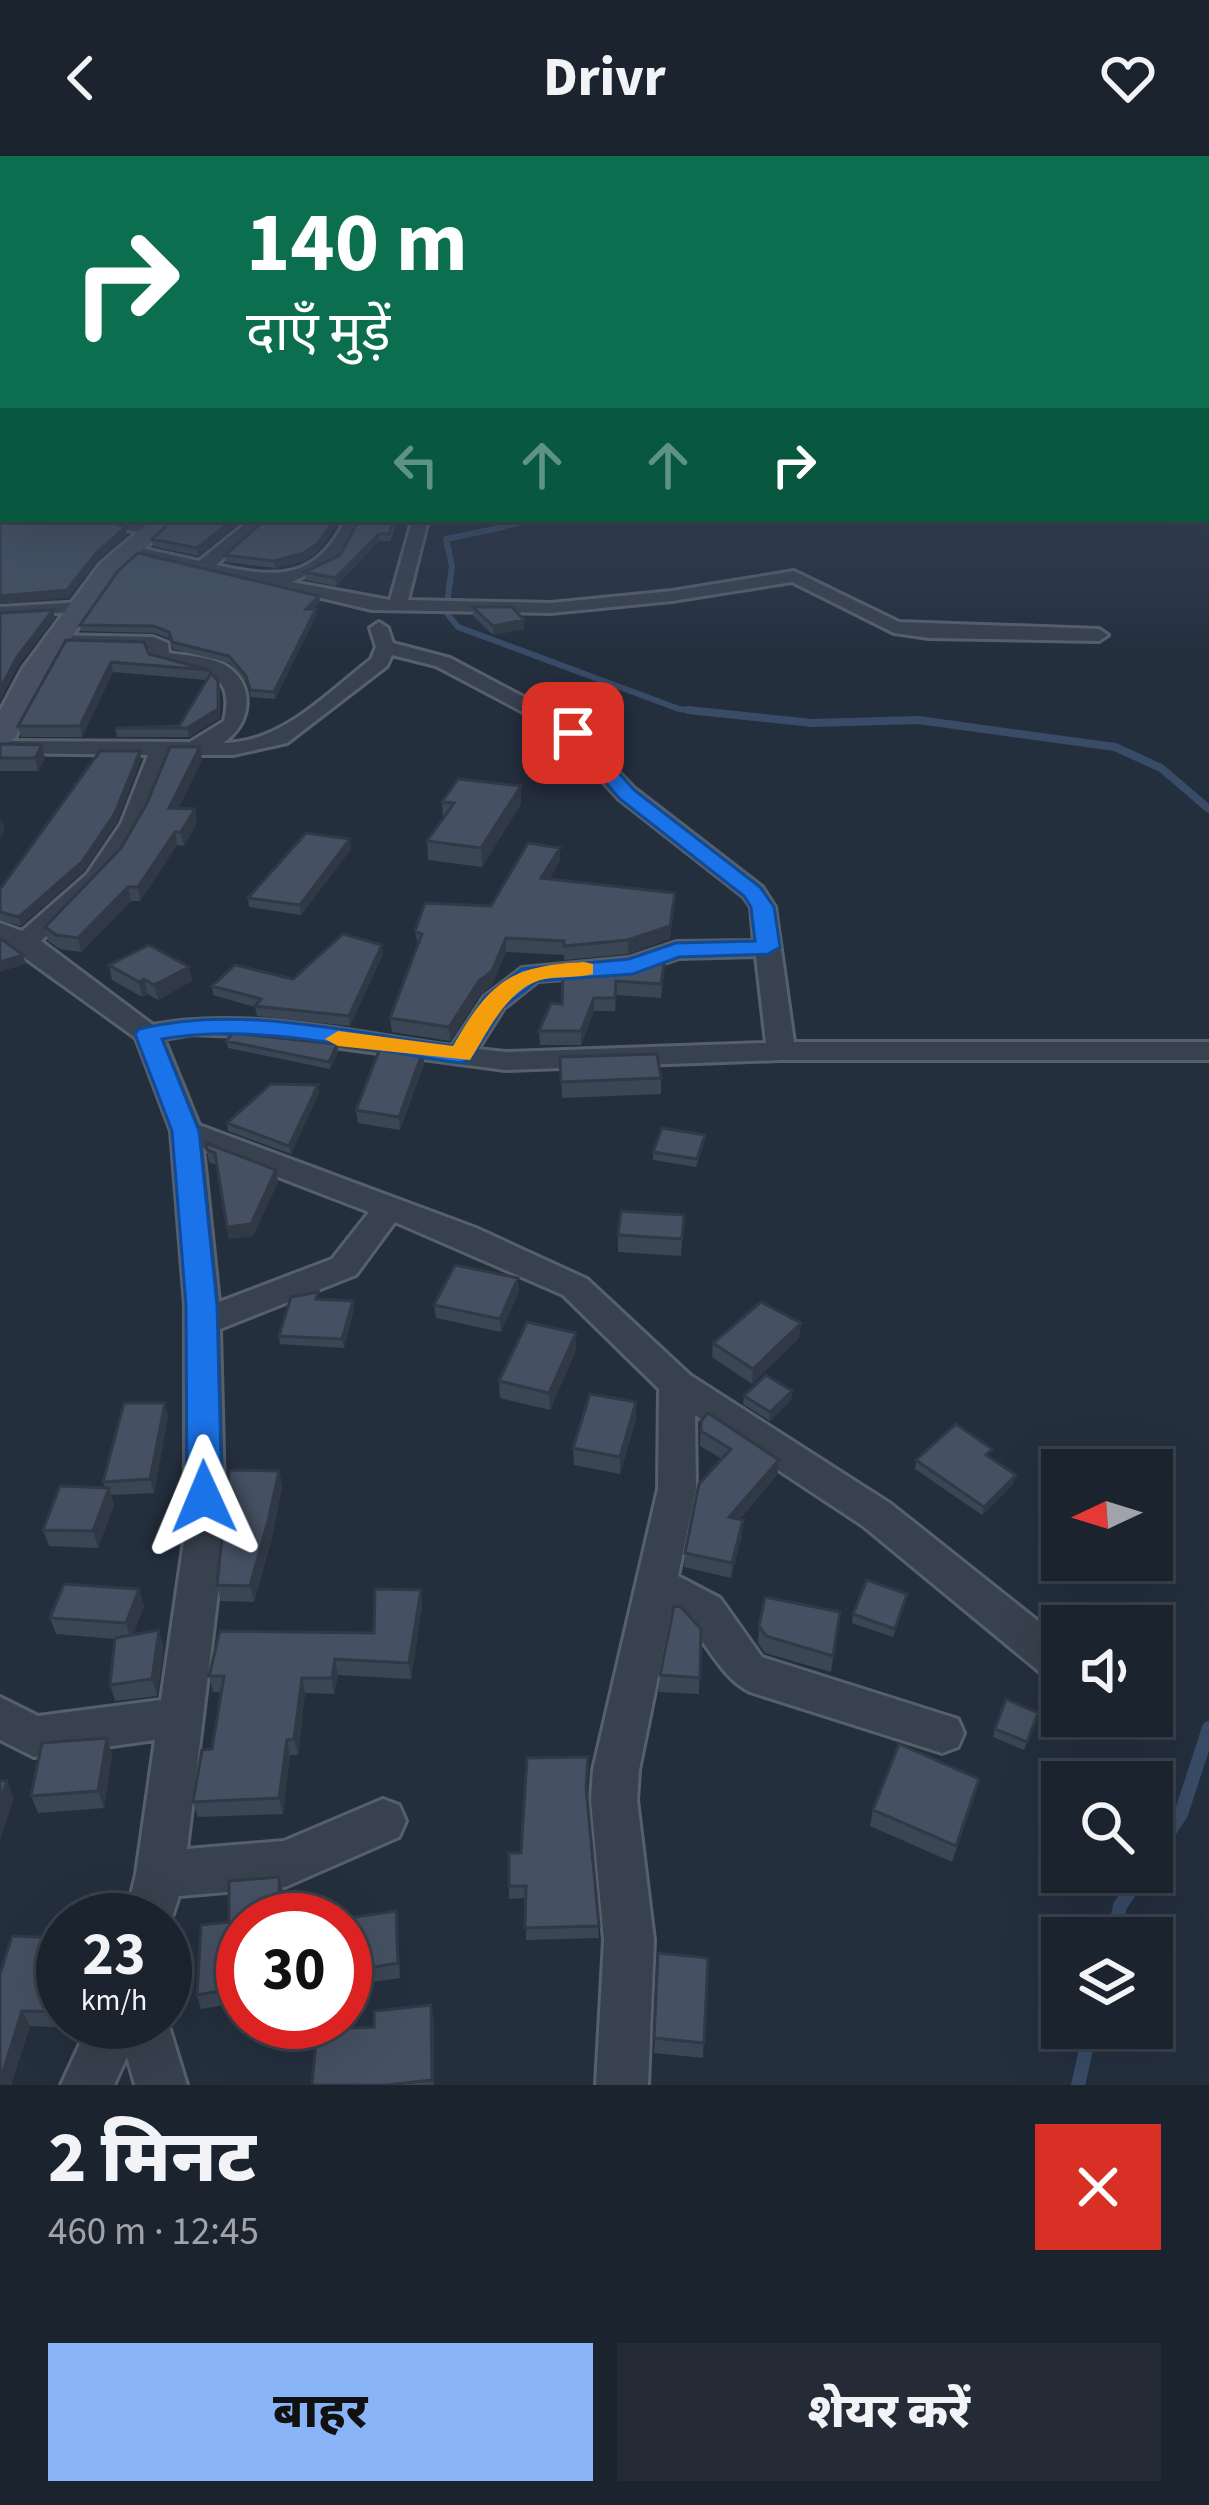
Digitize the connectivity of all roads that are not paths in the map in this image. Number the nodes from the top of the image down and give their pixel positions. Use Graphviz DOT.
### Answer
graph roads {
  1 [pos="119,522"];
  2 [pos="257,522"];
  3 [pos="352,522"];
  4 [pos="416,522"];
  5 [pos="161,523"];
  6 [pos="128,550"];
  7 [pos="206,565"];
  8 [pos="269,583"];
  9 [pos="372,604"];
  10 [pos="406,605"];
  11 [pos="82,607"];
  12 [pos="0,612"];
  13 [pos="1100,635"];
  14 [pos="58,639"];
  15 [pos="386,646"];
  16 [pos="0,743"];
  17 [pos="161,748"];
  18 [pos="193,748"];
  19 [pos="12,937"];
  20 [pos="768,947"];
  21 [pos="148,1034"];
  22 [pos="781,1051"];
  23 [pos="1209,1051"];
  24 [pos="460,1055"];
  25 [pos="186,1131"];
  26 [pos="387,1210"];
  27 [pos="202,1322"];
  28 [pos="677,1385"];
  29 [pos="658,1585"];
  30 [pos="1041,1648"];
  31 [pos="0,1717"];
  32 [pos="180,1717"];
  33 [pos="942,1733"];
  34 [pos="382,1821"];
  35 [pos="160,1874"];
  36 [pos="155,1893"];
  37 [pos="104,2049"];
  38 [pos="151,2049"];
  39 [pos="87,2085"];
  40 [pos="161,2085"];
  41 [pos="622,2085"];
  1 -- 5 [label="street"];
  2 -- 7 [label="street"];
  3 -- 8 [label="street"];
  4 -- 10 [label="street"];
  5 -- 6 [label="street"];
  6 -- 7 [label="street"];
  6 -- 11 [label="street"];
  7 -- 8 [label="street"];
  8 -- 9 [label="street"];
  9 -- 10 [label="street"];
  9 -- 15 [label="street"];
  10 -- 13 [label="street"];
  11 -- 12 [label="street"];
  11 -- 14 [label="street"];
  14 -- 16 [label="street"];
  14 -- 18 [label="street"];
  15 -- 18 [label="street"];
  15 -- 20 [label="street"];
  16 -- 17 [label="street"];
  17 -- 18 [label="street"];
  17 -- 19 [label="street"];
  19 -- 21 [label="street"];
  20 -- 22 [label="street"];
  20 -- 24 [label="street"];
  21 -- 24 [label="street"];
  21 -- 25 [label="street"];
  22 -- 23 [label="street"];
  22 -- 24 [label="street"];
  25 -- 26 [label="street"];
  25 -- 27 [label="street"];
  26 -- 27 [label="street"];
  26 -- 28 [label="street"];
  27 -- 32 [label="street"];
  28 -- 29 [label="street"];
  28 -- 30 [label="street"];
  29 -- 33 [label="street"];
  29 -- 41 [label="street"];
  31 -- 32 [label="street"];
  32 -- 35 [label="street"];
  34 -- 35 [label="street"];
  35 -- 36 [label="street"];
  37 -- 39 [label="street"];
  38 -- 40 [label="street"];
}
